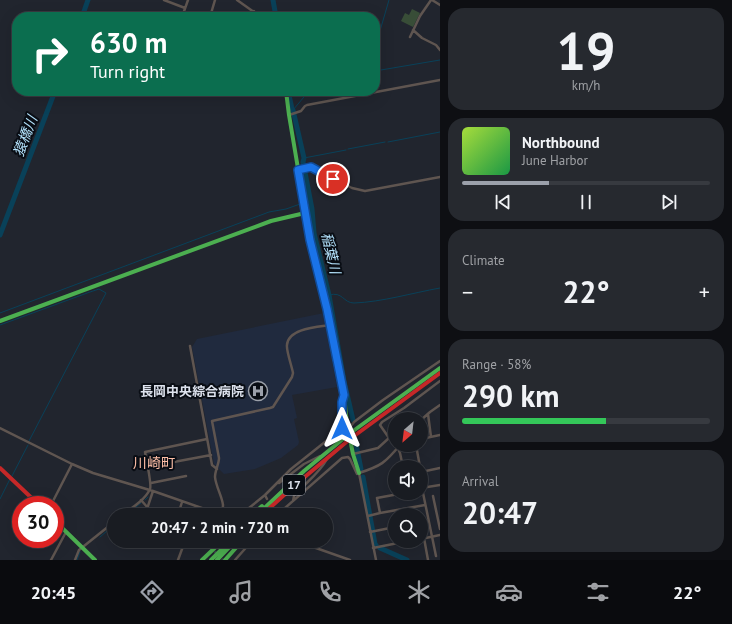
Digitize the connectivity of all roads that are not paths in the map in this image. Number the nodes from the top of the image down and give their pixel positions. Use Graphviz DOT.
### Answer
graph roads {
  1 [pos="164,0"];
  2 [pos="188,0"];
  3 [pos="215,0"];
  4 [pos="237,0"];
  5 [pos="432,0"];
  6 [pos="440,5"];
  7 [pos="185,8"];
  8 [pos="254,11"];
  9 [pos="184,12"];
  10 [pos="211,12"];
  11 [pos="413,30"];
  12 [pos="410,37"];
  13 [pos="440,50"];
  14 [pos="440,80"];
  15 [pos="380,91"];
  16 [pos="287,96"];
  17 [pos="355,96"];
  18 [pos="290,114"];
  19 [pos="299,170"];
  20 [pos="440,177"];
  21 [pos="305,213"];
  22 [pos="0,321"];
  23 [pos="331,325"];
  24 [pos="190,346"];
  25 [pos="440,361"];
  26 [pos="440,368"];
  27 [pos="440,373"];
  28 [pos="440,381"];
  29 [pos="344,395"];
  30 [pos="440,405"];
  31 [pos="398,412"];
  32 [pos="428,414"];
  33 [pos="388,418"];
  34 [pos="0,428"];
  35 [pos="349,434"];
  36 [pos="440,435"];
  37 [pos="388,437"];
  38 [pos="431,437"];
  39 [pos="428,438"];
  40 [pos="208,439"];
  41 [pos="388,439"];
  42 [pos="393,452"];
  43 [pos="354,453"];
  44 [pos="210,455"];
  45 [pos="327,455"];
  46 [pos="72,464"];
  47 [pos="147,467"];
  48 [pos="0,468"];
  49 [pos="440,468"];
  50 [pos="217,469"];
  51 [pos="304,471"];
  52 [pos="428,471"];
  53 [pos="359,473"];
  54 [pos="186,476"];
  55 [pos="151,483"];
  56 [pos="440,485"];
  57 [pos="294,486"];
  58 [pos="428,487"];
  59 [pos="272,488"];
  60 [pos="151,491"];
  61 [pos="265,494"];
  62 [pos="30,496"];
  63 [pos="56,496"];
  64 [pos="388,496"];
  65 [pos="434,496"];
  66 [pos="267,499"];
  67 [pos="141,500"];
  68 [pos="424,500"];
  69 [pos="293,501"];
  70 [pos="182,502"];
  71 [pos="425,504"];
  72 [pos="196,506"];
  73 [pos="131,508"];
  74 [pos="148,508"];
  75 [pos="180,508"];
  76 [pos="202,508"];
  77 [pos="223,508"];
  78 [pos="249,508"];
  79 [pos="260,508"];
  80 [pos="264,508"];
  81 [pos="270,508"];
  82 [pos="273,508"];
  83 [pos="285,508"];
  84 [pos="426,508"];
  85 [pos="380,513"];
  86 [pos="368,516"];
  87 [pos="428,521"];
  88 [pos="107,528"];
  89 [pos="388,528"];
  90 [pos="440,529"];
  91 [pos="66,532"];
  92 [pos="370,532"];
  93 [pos="440,535"];
  94 [pos="431,536"];
  95 [pos="428,537"];
  96 [pos="388,545"];
  97 [pos="82,548"];
  98 [pos="182,548"];
  99 [pos="215,548"];
  100 [pos="223,548"];
  101 [pos="228,548"];
  102 [pos="236,548"];
  103 [pos="246,548"];
  104 [pos="316,548"];
  105 [pos="373,548"];
  106 [pos="425,548"];
  107 [pos="436,556"];
  108 [pos="51,560"];
  109 [pos="75,560"];
  110 [pos="95,560"];
  111 [pos="178,560"];
  112 [pos="202,560"];
  113 [pos="211,560"];
  114 [pos="217,560"];
  115 [pos="225,560"];
  116 [pos="235,560"];
  117 [pos="350,560"];
  118 [pos="376,560"];
  119 [pos="428,560"];
  1 -- 7 [label="street"];
  2 -- 7 [label="street"];
  3 -- 10 [label="street"];
  4 -- 8 [label="street"];
  5 -- 6 [label="street"];
  5 -- 11 [label="street"];
  7 -- 9 [label="street"];
  11 -- 12 [label="street"];
  11 -- 13 [label="street"];
  14 -- 15 [label="street"];
  16 -- 18 [label="main road"];
  17 -- 18 [label="street"];
  18 -- 19 [label="main road"];
  19 -- 20 [label="street"];
  19 -- 21 [label="main road"];
  21 -- 22 [label="main road"];
  21 -- 23 [label="main road"];
  23 -- 29 [label="main road"];
  23 -- 50 [label="street"];
  24 -- 40 [label="street"];
  25 -- 35 [label="street"];
  26 -- 35 [label="main road, 17"];
  27 -- 35 [label="main road, 17"];
  28 -- 31 [label="street"];
  29 -- 35 [label="main road"];
  29 -- 59 [label="street"];
  30 -- 32 [label="street"];
  32 -- 38 [label="street"];
  33 -- 37 [label="street"];
  34 -- 46 [label="street"];
  35 -- 43 [label="main road"];
  35 -- 45 [label="main road, 17"];
  36 -- 38 [label="street"];
  38 -- 39 [label="street"];
  40 -- 44 [label="street"];
  40 -- 47 [label="street"];
  41 -- 43 [label="street"];
  42 -- 53 [label="street"];
  43 -- 53 [label="main road"];
  44 -- 47 [label="street"];
  44 -- 50 [label="street"];
  45 -- 51 [label="main road, 17"];
  45 -- 57 [label="main road, 17"];
  45 -- 59 [label="street"];
  45 -- 69 [label="street"];
  46 -- 60 [label="street"];
  46 -- 63 [label="street"];
  47 -- 55 [label="street"];
  48 -- 62 [label="main road"];
  49 -- 52 [label="street"];
  50 -- 77 [label="street"];
  51 -- 79 [label="main road, 17"];
  51 -- 80 [label="main road, 17"];
  53 -- 69 [label="street"];
  53 -- 86 [label="street"];
  54 -- 55 [label="street"];
  55 -- 60 [label="street"];
  56 -- 58 [label="street"];
  57 -- 81 [label="main road, 17"];
  57 -- 82 [label="main road, 17"];
  59 -- 61 [label="street"];
  60 -- 67 [label="street"];
  60 -- 70 [label="street"];
  60 -- 74 [label="street"];
  61 -- 66 [label="street"];
  61 -- 78 [label="street"];
  64 -- 85 [label="street"];
  65 -- 90 [label="street"];
  67 -- 73 [label="street"];
  67 -- 74 [label="street"];
  68 -- 71 [label="street"];
  69 -- 83 [label="street"];
  70 -- 72 [label="street"];
  70 -- 75 [label="street"];
  71 -- 84 [label="street"];
  71 -- 85 [label="street"];
  72 -- 76 [label="street"];
  85 -- 86 [label="street"];
  86 -- 92 [label="street"];
  87 -- 94 [label="street"];
  88 -- 97 [label="street"];
  89 -- 92 [label="street"];
  91 -- 97 [label="main road"];
  91 -- 108 [label="street"];
  92 -- 105 [label="street"];
  93 -- 94 [label="street"];
  94 -- 95 [label="street"];
  94 -- 107 [label="street"];
  96 -- 105 [label="street"];
  97 -- 109 [label="street"];
  97 -- 110 [label="main road"];
  98 -- 111 [label="street"];
  99 -- 112 [label="main road"];
  100 -- 113 [label="main road"];
  101 -- 114 [label="main road"];
  102 -- 115 [label="main road"];
  103 -- 116 [label="street"];
  104 -- 117 [label="street"];
  105 -- 118 [label="street"];
  106 -- 119 [label="street"];
}
